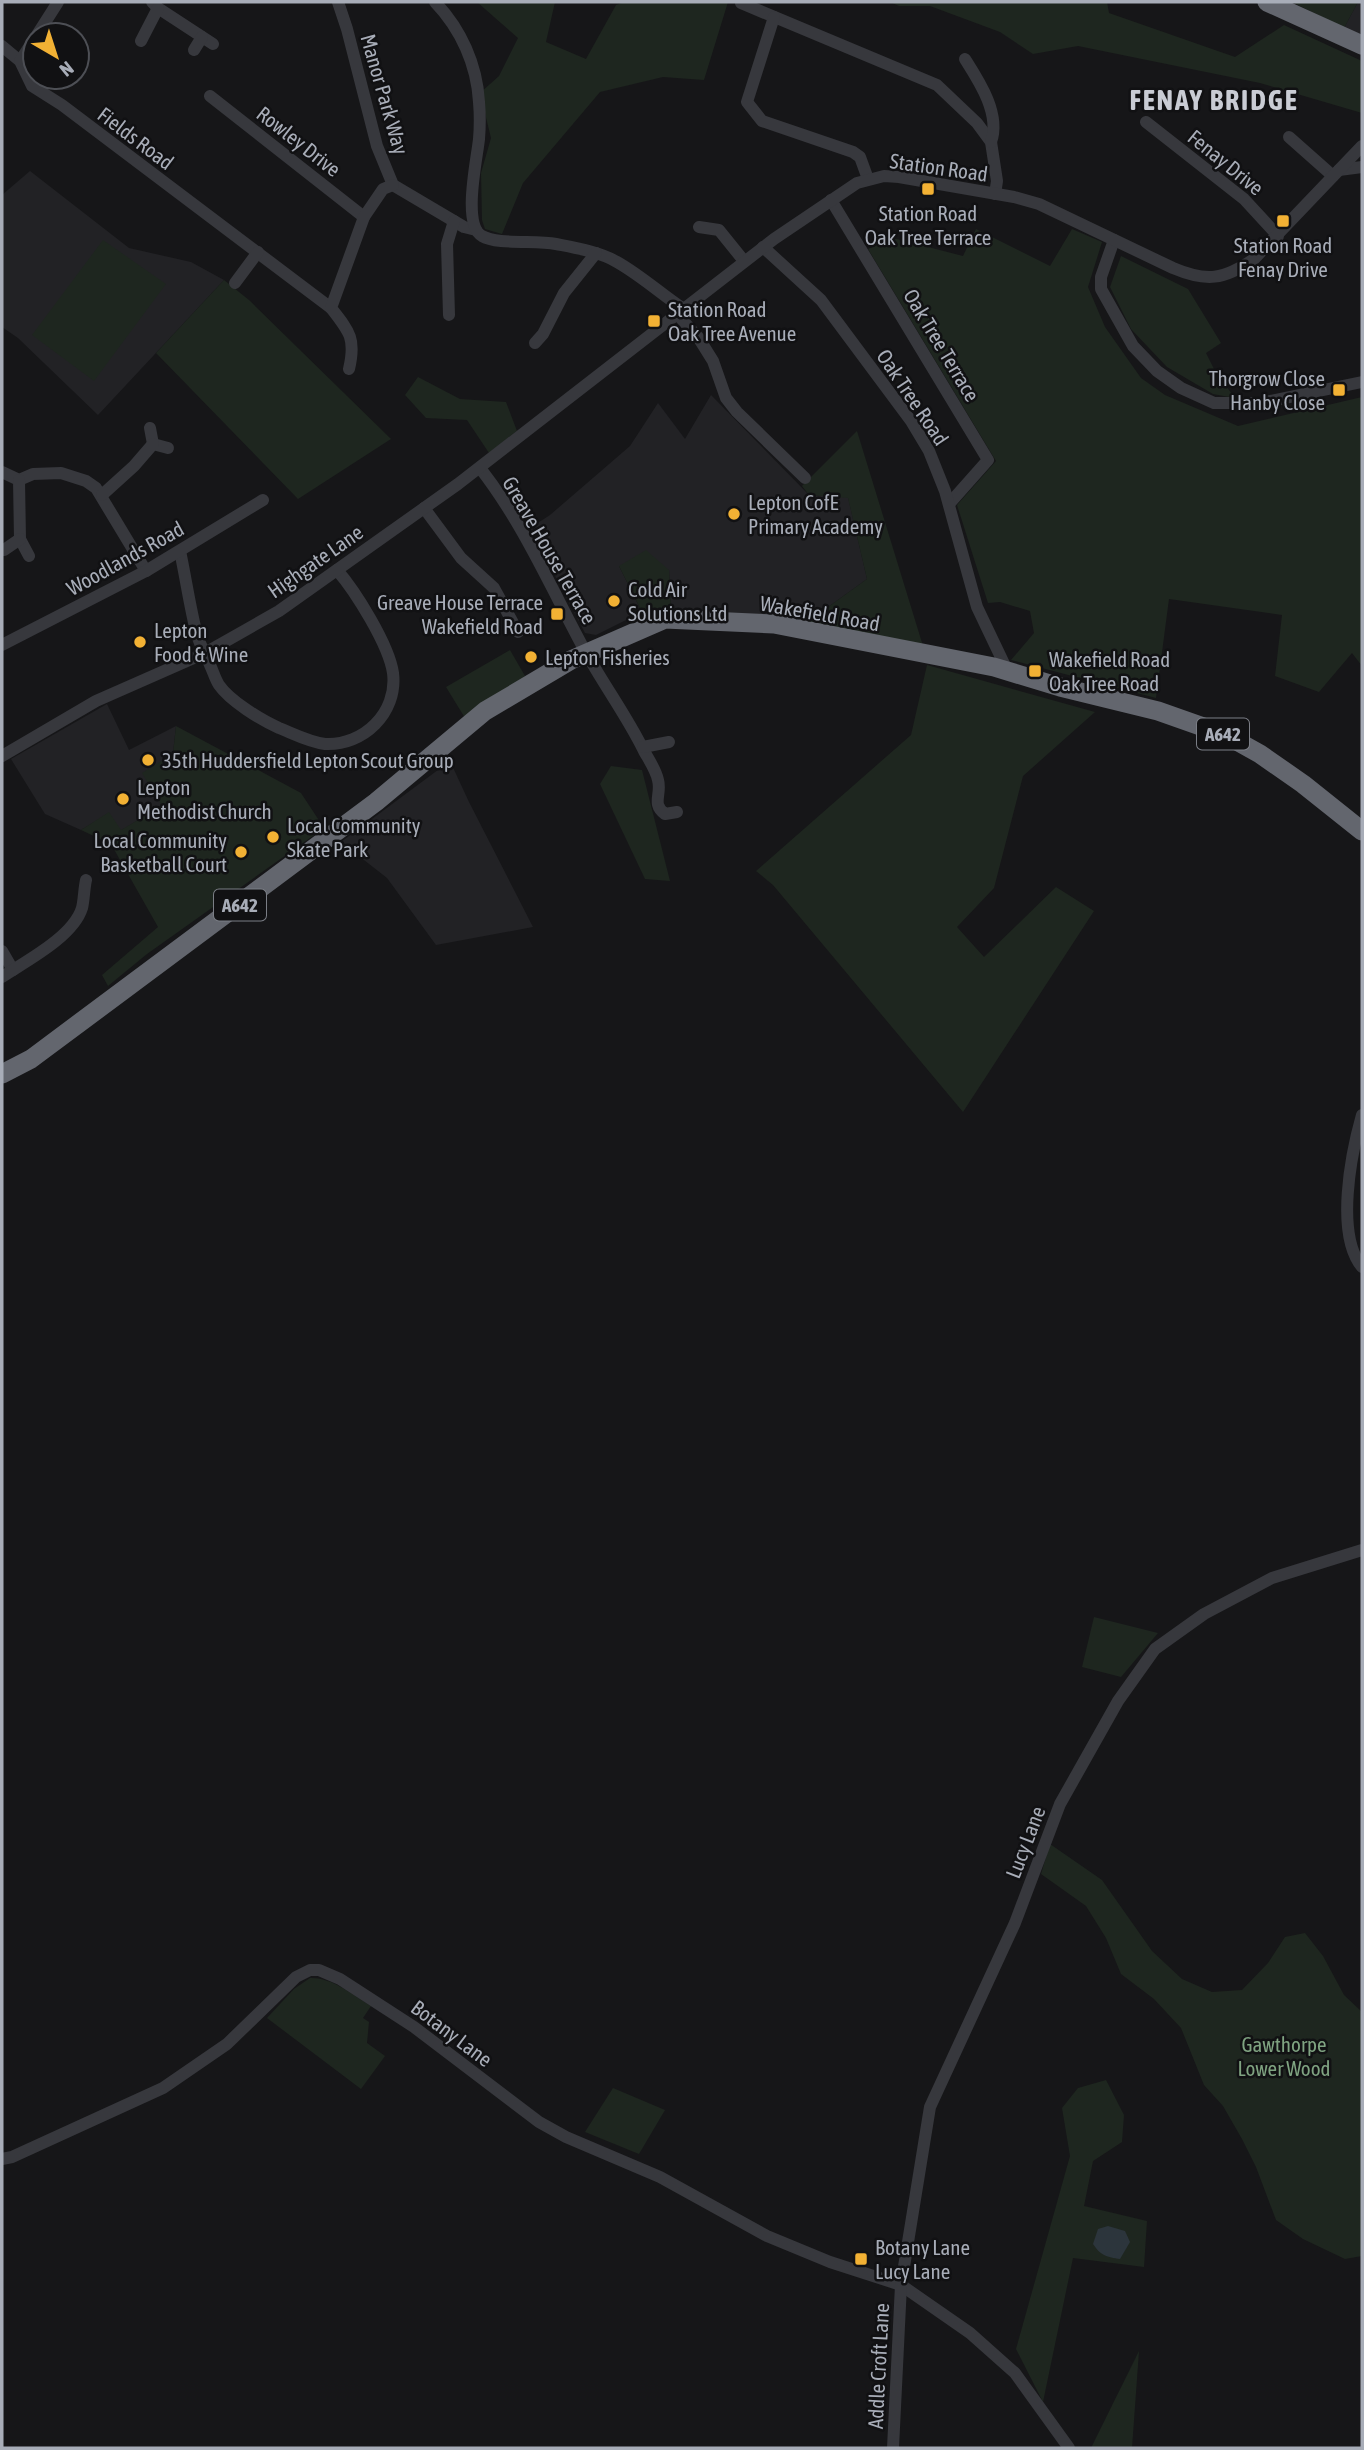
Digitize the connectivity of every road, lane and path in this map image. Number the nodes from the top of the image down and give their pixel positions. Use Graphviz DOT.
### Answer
graph roads {
  1 [pos="58,2"];
  2 [pos="338,2"];
  3 [pos="435,2"];
  4 [pos="1267,2"];
  5 [pos="741,3"];
  6 [pos="155,5"];
  7 [pos="774,17"];
  8 [pos="46,21"];
  9 [pos="141,41"];
  10 [pos="1362,45"];
  11 [pos="2,46"];
  12 [pos="194,50"];
  13 [pos="965,59"];
  14 [pos="20,61"];
  15 [pos="210,96"];
  16 [pos="1146,122"];
  17 [pos="1289,137"];
  18 [pos="992,142"];
  19 [pos="1362,146"];
  20 [pos="1362,167"];
  21 [pos="1336,173"];
  22 [pos="868,179"];
  23 [pos="393,185"];
  24 [pos="995,194"];
  25 [pos="831,200"];
  26 [pos="364,217"];
  27 [pos="454,221"];
  28 [pos="699,226"];
  29 [pos="476,230"];
  30 [pos="1278,236"];
  31 [pos="1114,240"];
  32 [pos="763,247"];
  33 [pos="258,252"];
  34 [pos="596,253"];
  35 [pos="744,261"];
  36 [pos="235,283"];
  37 [pos="331,308"];
  38 [pos="679,311"];
  39 [pos="449,315"];
  40 [pos="535,343"];
  41 [pos="349,369"];
  42 [pos="1362,382"];
  43 [pos="150,428"];
  44 [pos="153,443"];
  45 [pos="168,448"];
  46 [pos="480,468"];
  47 [pos="2,472"];
  48 [pos="805,478"];
  49 [pos="19,480"];
  50 [pos="458,484"];
  51 [pos="102,495"];
  52 [pos="263,500"];
  53 [pos="949,504"];
  54 [pos="424,508"];
  55 [pos="20,539"];
  56 [pos="4,550"];
  57 [pos="180,551"];
  58 [pos="29,556"];
  59 [pos="146,570"];
  60 [pos="337,570"];
  61 [pos="519,632"];
  62 [pos="2,645"];
  63 [pos="205,653"];
  64 [pos="579,656"];
  65 [pos="1010,676"];
  66 [pos="669,742"];
  67 [pos="643,747"];
  68 [pos="2,756"];
  69 [pos="677,812"];
  70 [pos="1362,831"];
  71 [pos="86,880"];
  72 [pos="2,951"];
  73 [pos="7,973"];
  74 [pos="101,1005"];
  75 [pos="2,1068"];
  76 [pos="2,1074"];
  77 [pos="1362,1115"];
  78 [pos="1362,1267"];
  79 [pos="1362,1550"];
  80 [pos="2,2159"];
  81 [pos="901,2285"];
  82 [pos="893,2448"];
  83 [pos="1069,2448"];
  1 -- 8 [label="street"];
  2 -- 23 [label="street, Manor Park Way"];
  3 -- 29 [label="street"];
  4 -- 10 [label="highway"];
  5 -- 7 [label="street"];
  6 -- 9 [label="street"];
  6 -- 12 [label="street"];
  7 -- 18 [label="street"];
  7 -- 22 [label="street"];
  11 -- 14 [label="street, Fields Road"];
  13 -- 18 [label="street"];
  14 -- 33 [label="street, Fields Road"];
  15 -- 26 [label="street, Rowley Drive"];
  16 -- 30 [label="street, Fenay Drive"];
  17 -- 21 [label="street"];
  18 -- 24 [label="street"];
  19 -- 21 [label="street, Station Road"];
  20 -- 21 [label="street"];
  21 -- 30 [label="street, Station Road"];
  22 -- 24 [label="street, Station Road"];
  22 -- 25 [label="street, Station Road"];
  23 -- 26 [label="street"];
  23 -- 27 [label="street, Manor Park Way"];
  24 -- 31 [label="street, Station Road"];
  25 -- 32 [label="street, Station Road"];
  25 -- 53 [label="street, Oak Tree Terrace"];
  26 -- 37 [label="street"];
  27 -- 29 [label="street, Manor Park Way"];
  27 -- 39 [label="street"];
  28 -- 35 [label="street"];
  29 -- 34 [label="street, Manor Park Way"];
  30 -- 31 [label="street, Station Road"];
  31 -- 42 [label="street"];
  32 -- 35 [label="street, Station Road"];
  32 -- 53 [label="street, Oak Tree Road"];
  33 -- 36 [label="street"];
  33 -- 37 [label="street, Fields Road"];
  34 -- 38 [label="street, Manor Park Way"];
  34 -- 40 [label="street"];
  35 -- 38 [label="street, Station Road"];
  37 -- 41 [label="street, Fields Road"];
  38 -- 46 [label="street, Station Road"];
  38 -- 48 [label="street, Manor Park Way"];
  43 -- 44 [label="street"];
  44 -- 45 [label="street"];
  44 -- 51 [label="street"];
  46 -- 50 [label="street, Station Road"];
  46 -- 64 [label="street, Greave House Terrace"];
  47 -- 49 [label="street"];
  49 -- 51 [label="street"];
  49 -- 55 [label="street"];
  50 -- 54 [label="street, Highgate Lane"];
  51 -- 59 [label="street"];
  52 -- 57 [label="street, Woodlands Road"];
  53 -- 65 [label="street, Oak Tree Road"];
  54 -- 60 [label="street, Highgate Lane"];
  54 -- 61 [label="street"];
  55 -- 56 [label="street"];
  55 -- 58 [label="street"];
  57 -- 59 [label="street, Woodlands Road"];
  57 -- 63 [label="street"];
  59 -- 62 [label="street, Woodlands Road"];
  60 -- 63 [label="street, Highgate Lane"];
  60 -- 63 [label="street"];
  63 -- 68 [label="street, Highgate Lane"];
  64 -- 65 [label="highway, Wakefield Road / A642"];
  64 -- 67 [label="street, Greave House Terrace"];
  64 -- 74 [label="highway, Wakefield Road / A642"];
  65 -- 70 [label="highway, Wakefield Road / A642"];
  66 -- 67 [label="street"];
  67 -- 69 [label="street, Greave House Terrace"];
  71 -- 73 [label="street"];
  72 -- 73 [label="street"];
  74 -- 75 [label="highway, Wakefield Road / A642"];
  74 -- 76 [label="highway, Wakefield Road / A642"];
  77 -- 78 [label="street"];
  79 -- 81 [label="street, Lucy Lane"];
  80 -- 81 [label="street, Botany Lane"];
  81 -- 82 [label="street, Addle Croft Lane"];
  81 -- 83 [label="street, Botany Lane"];
}
